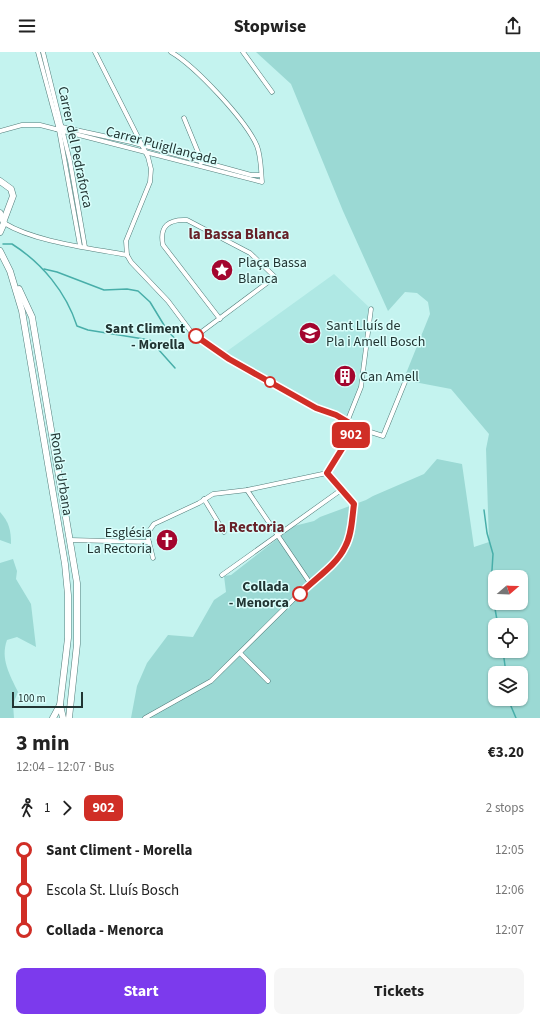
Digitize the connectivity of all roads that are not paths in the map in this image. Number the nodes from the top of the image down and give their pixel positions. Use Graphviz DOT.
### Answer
graph roads {
  1 [pos="38,52"];
  2 [pos="43,52"];
  3 [pos="95,52"];
  4 [pos="171,52"];
  5 [pos="243,52"];
  6 [pos="272,92"];
  7 [pos="184,118"];
  8 [pos="60,129"];
  9 [pos="0,131"];
  10 [pos="142,146"];
  11 [pos="145,151"];
  12 [pos="201,162"];
  13 [pos="201,167"];
  14 [pos="261,175"];
  15 [pos="0,181"];
  16 [pos="10,206"];
  17 [pos="0,212"];
  18 [pos="2,228"];
  19 [pos="80,246"];
  20 [pos="85,247"];
  21 [pos="0,251"];
  22 [pos="127,255"];
  23 [pos="10,272"];
  24 [pos="371,309"];
  25 [pos="220,319"];
  26 [pos="196,336"];
  27 [pos="405,382"];
  28 [pos="347,422"];
  29 [pos="358,428"];
  30 [pos="327,473"];
  31 [pos="246,490"];
  32 [pos="341,490"];
  33 [pos="204,499"];
  34 [pos="224,532"];
  35 [pos="277,534"];
  36 [pos="70,540"];
  37 [pos="148,542"];
  38 [pos="153,558"];
  39 [pos="222,575"];
  40 [pos="310,583"];
  41 [pos="240,653"];
  42 [pos="268,681"];
  43 [pos="60,705"];
  44 [pos="53,718"];
  45 [pos="63,718"];
  46 [pos="68,718"];
  47 [pos="145,718"];
  1 -- 8 [label="street, Carrer del Pedraforca"];
  2 -- 8 [label="street, Carrer del Pedraforca"];
  3 -- 10 [label="street"];
  4 -- 14 [label="street"];
  5 -- 6 [label="street"];
  7 -- 12 [label="street"];
  8 -- 9 [label="street, Carrer Puigllançada"];
  8 -- 10 [label="street, Carrer Puigllançada"];
  8 -- 11 [label="street, Carrer Puigllançada"];
  8 -- 19 [label="street, Carrer del Pedraforca"];
  8 -- 20 [label="street, Carrer del Pedraforca"];
  10 -- 11 [label="street"];
  10 -- 12 [label="street, Carrer Puigllançada"];
  11 -- 13 [label="street, Carrer Puigllançada"];
  11 -- 22 [label="street"];
  12 -- 13 [label="street"];
  12 -- 14 [label="street, Carrer Puigllançada"];
  13 -- 14 [label="street, Carrer Puigllançada"];
  15 -- 16 [label="street"];
  16 -- 17 [label="street"];
  16 -- 18 [label="street"];
  17 -- 18 [label="street"];
  18 -- 19 [label="street"];
  19 -- 20 [label="street"];
  20 -- 22 [label="street"];
  21 -- 23 [label="street, Ronda Urbana"];
  22 -- 26 [label="street"];
  23 -- 36 [label="street"];
  23 -- 43 [label="street, Ronda Urbana"];
  24 -- 28 [label="street"];
  25 -- 25 [label="street"];
  25 -- 26 [label="street"];
  26 -- 28 [label="street"];
  27 -- 29 [label="street"];
  28 -- 29 [label="street"];
  29 -- 30 [label="street"];
  30 -- 31 [label="street"];
  30 -- 32 [label="street"];
  31 -- 33 [label="street"];
  31 -- 35 [label="street"];
  32 -- 35 [label="street"];
  32 -- 40 [label="street"];
  33 -- 34 [label="street"];
  33 -- 37 [label="street"];
  35 -- 39 [label="street"];
  35 -- 40 [label="street"];
  36 -- 37 [label="street"];
  36 -- 46 [label="street"];
  37 -- 38 [label="street"];
  40 -- 41 [label="street"];
  41 -- 42 [label="street"];
  41 -- 47 [label="street"];
  43 -- 44 [label="street, Ronda Urbana"];
  43 -- 45 [label="street, Ronda Urbana"];
}
